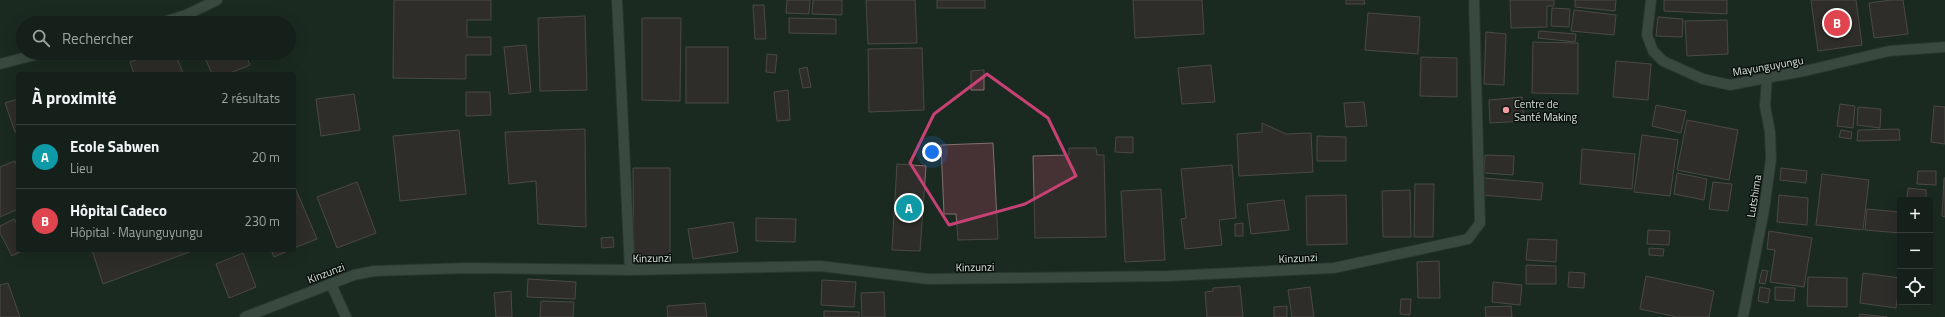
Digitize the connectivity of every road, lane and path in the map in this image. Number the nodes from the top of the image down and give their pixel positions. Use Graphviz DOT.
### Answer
graph roads {
  1 [pos="217,0"];
  2 [pos="617,0"];
  3 [pos="1474,0"];
  4 [pos="1651,0"];
  5 [pos="183,16"];
  6 [pos="1945,47"];
  7 [pos="16,60"];
  8 [pos="0,64"];
  9 [pos="1767,77"];
  10 [pos="630,270"];
  11 [pos="331,284"];
  12 [pos="245,317"];
  13 [pos="346,317"];
  14 [pos="1743,317"];
  1 -- 5 [label="street"];
  2 -- 10 [label="street"];
  3 -- 10 [label="street, Kinzunzi"];
  4 -- 9 [label="street, Mayunguyungu"];
  6 -- 9 [label="street, Mayunguyungu"];
  7 -- 8 [label="street"];
  9 -- 14 [label="street, Lutshima"];
  10 -- 11 [label="street, Kinzunzi"];
  11 -- 12 [label="street, Kinzunzi"];
  11 -- 13 [label="street"];
}
